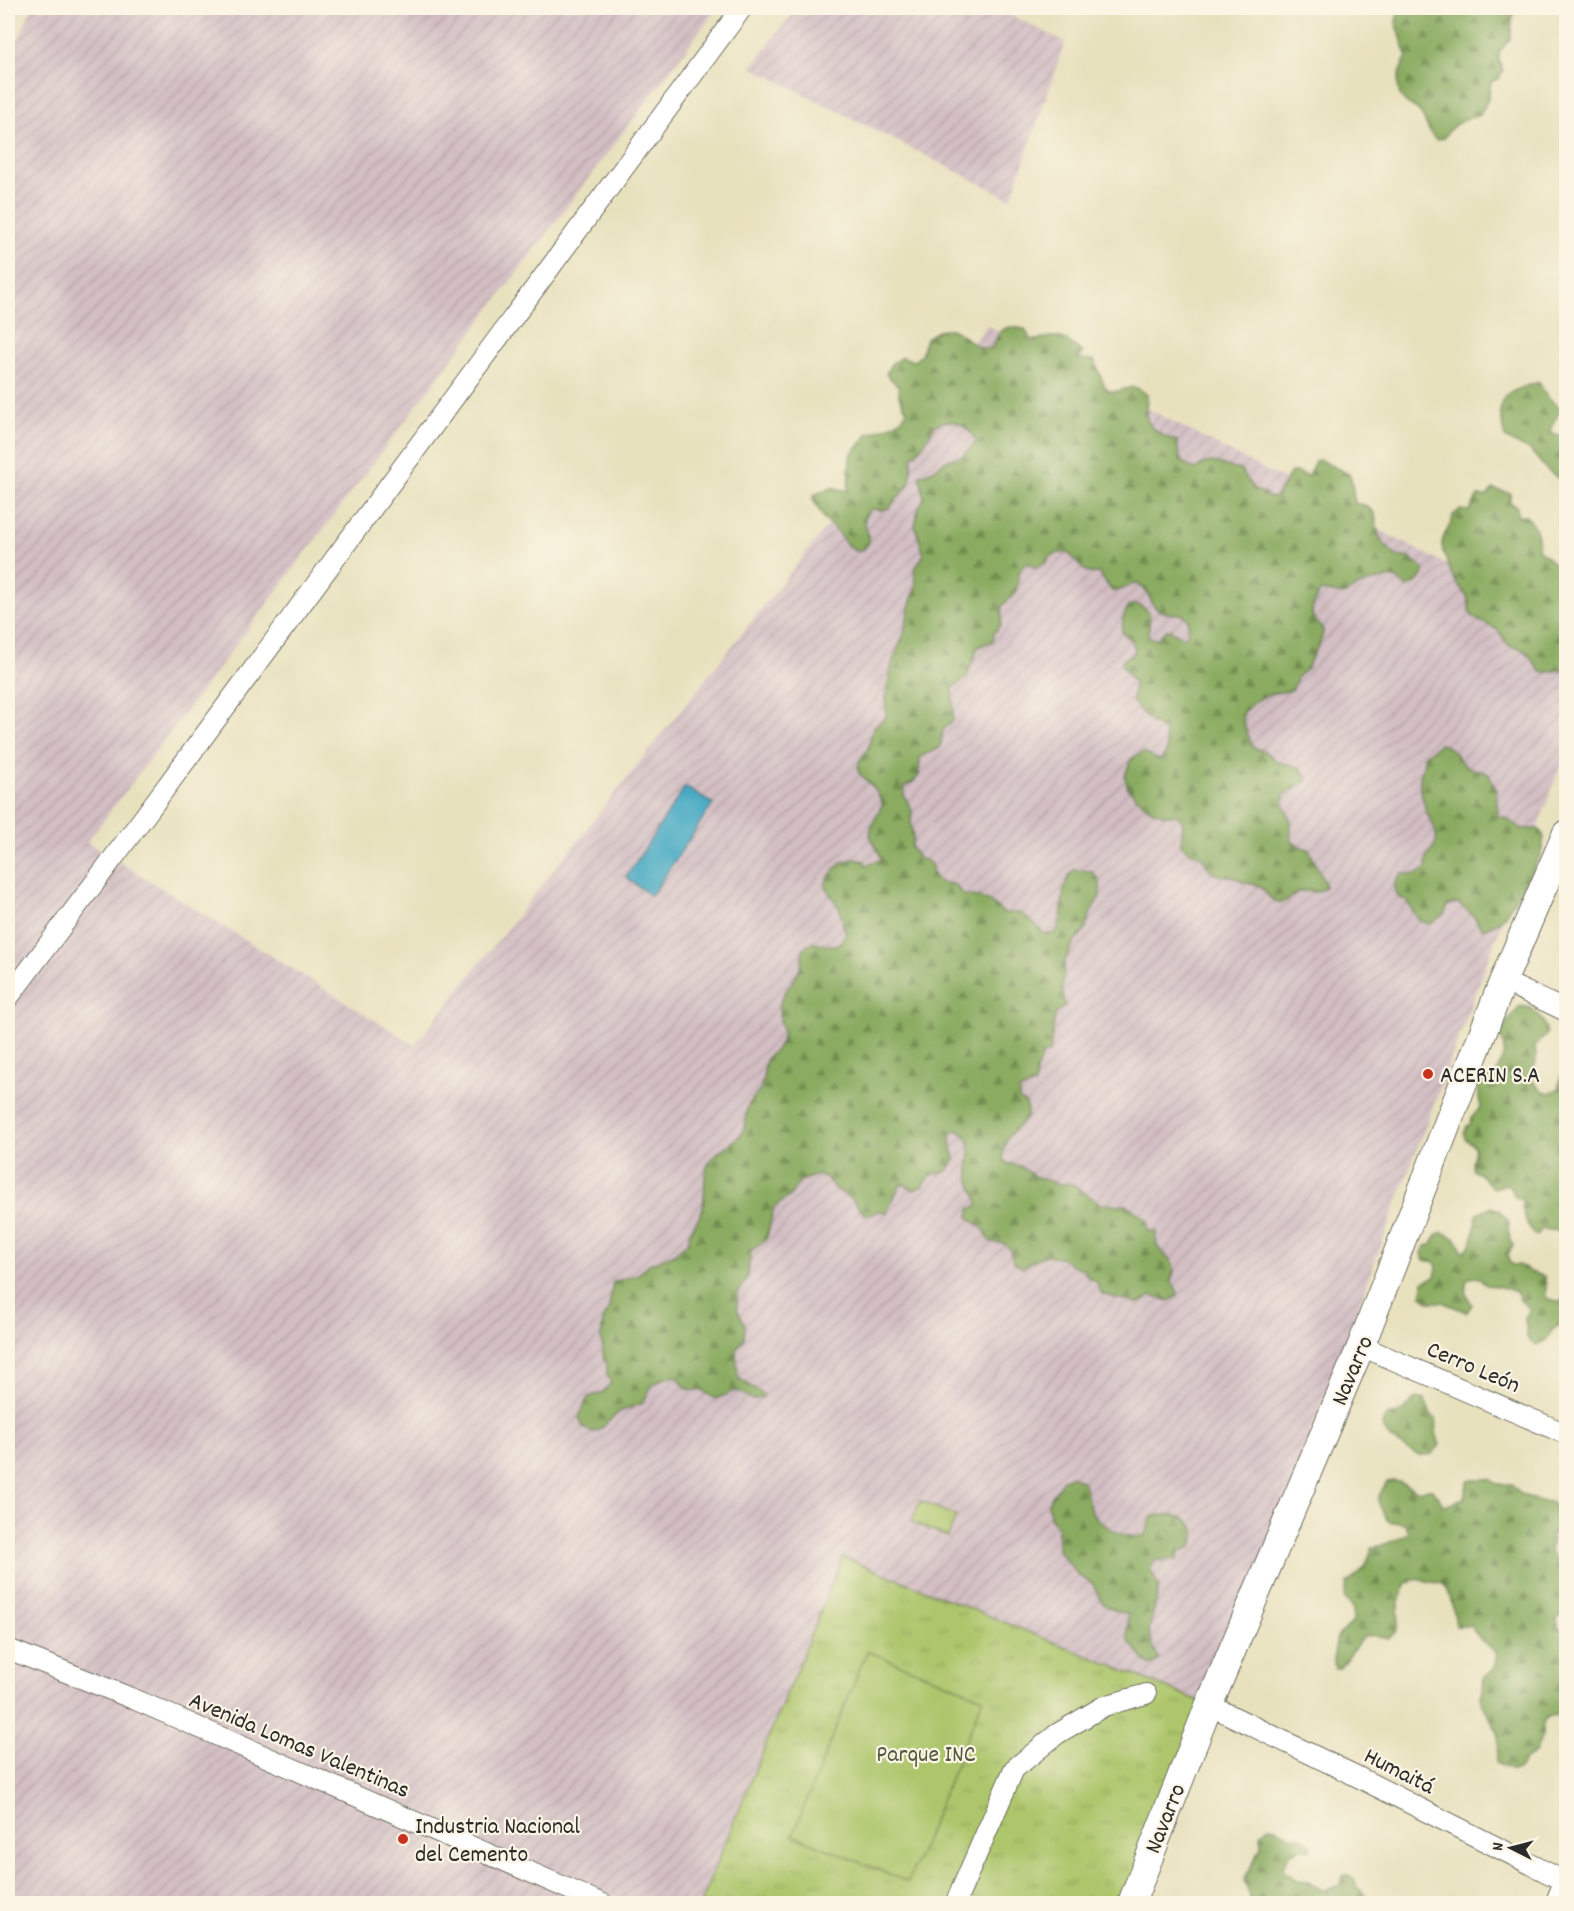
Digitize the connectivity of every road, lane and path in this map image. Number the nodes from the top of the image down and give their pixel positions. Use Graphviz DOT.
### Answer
graph roads {
  1 [pos="742,8"];
  2 [pos="1566,834"];
  3 [pos="1503,981"];
  4 [pos="8,998"];
  5 [pos="1566,1011"];
  6 [pos="1361,1346"];
  7 [pos="1566,1434"];
  8 [pos="8,1649"];
  9 [pos="1146,1694"];
  10 [pos="1209,1705"];
  11 [pos="1566,1880"];
  12 [pos="603,1904"];
  13 [pos="955,1904"];
  14 [pos="1131,1904"];
  15 [pos="1555,1904"];
  1 -- 4 [label="street"];
  2 -- 3 [label="street, Navarro"];
  3 -- 5 [label="street"];
  3 -- 6 [label="street, Navarro"];
  6 -- 7 [label="street, Cerro León"];
  6 -- 10 [label="street, Navarro"];
  8 -- 12 [label="street, Avenida Lomas Valentinas"];
  9 -- 13 [label="street"];
  10 -- 11 [label="street, Humaitá"];
  10 -- 14 [label="street, Navarro"];
  11 -- 15 [label="street"];
}
